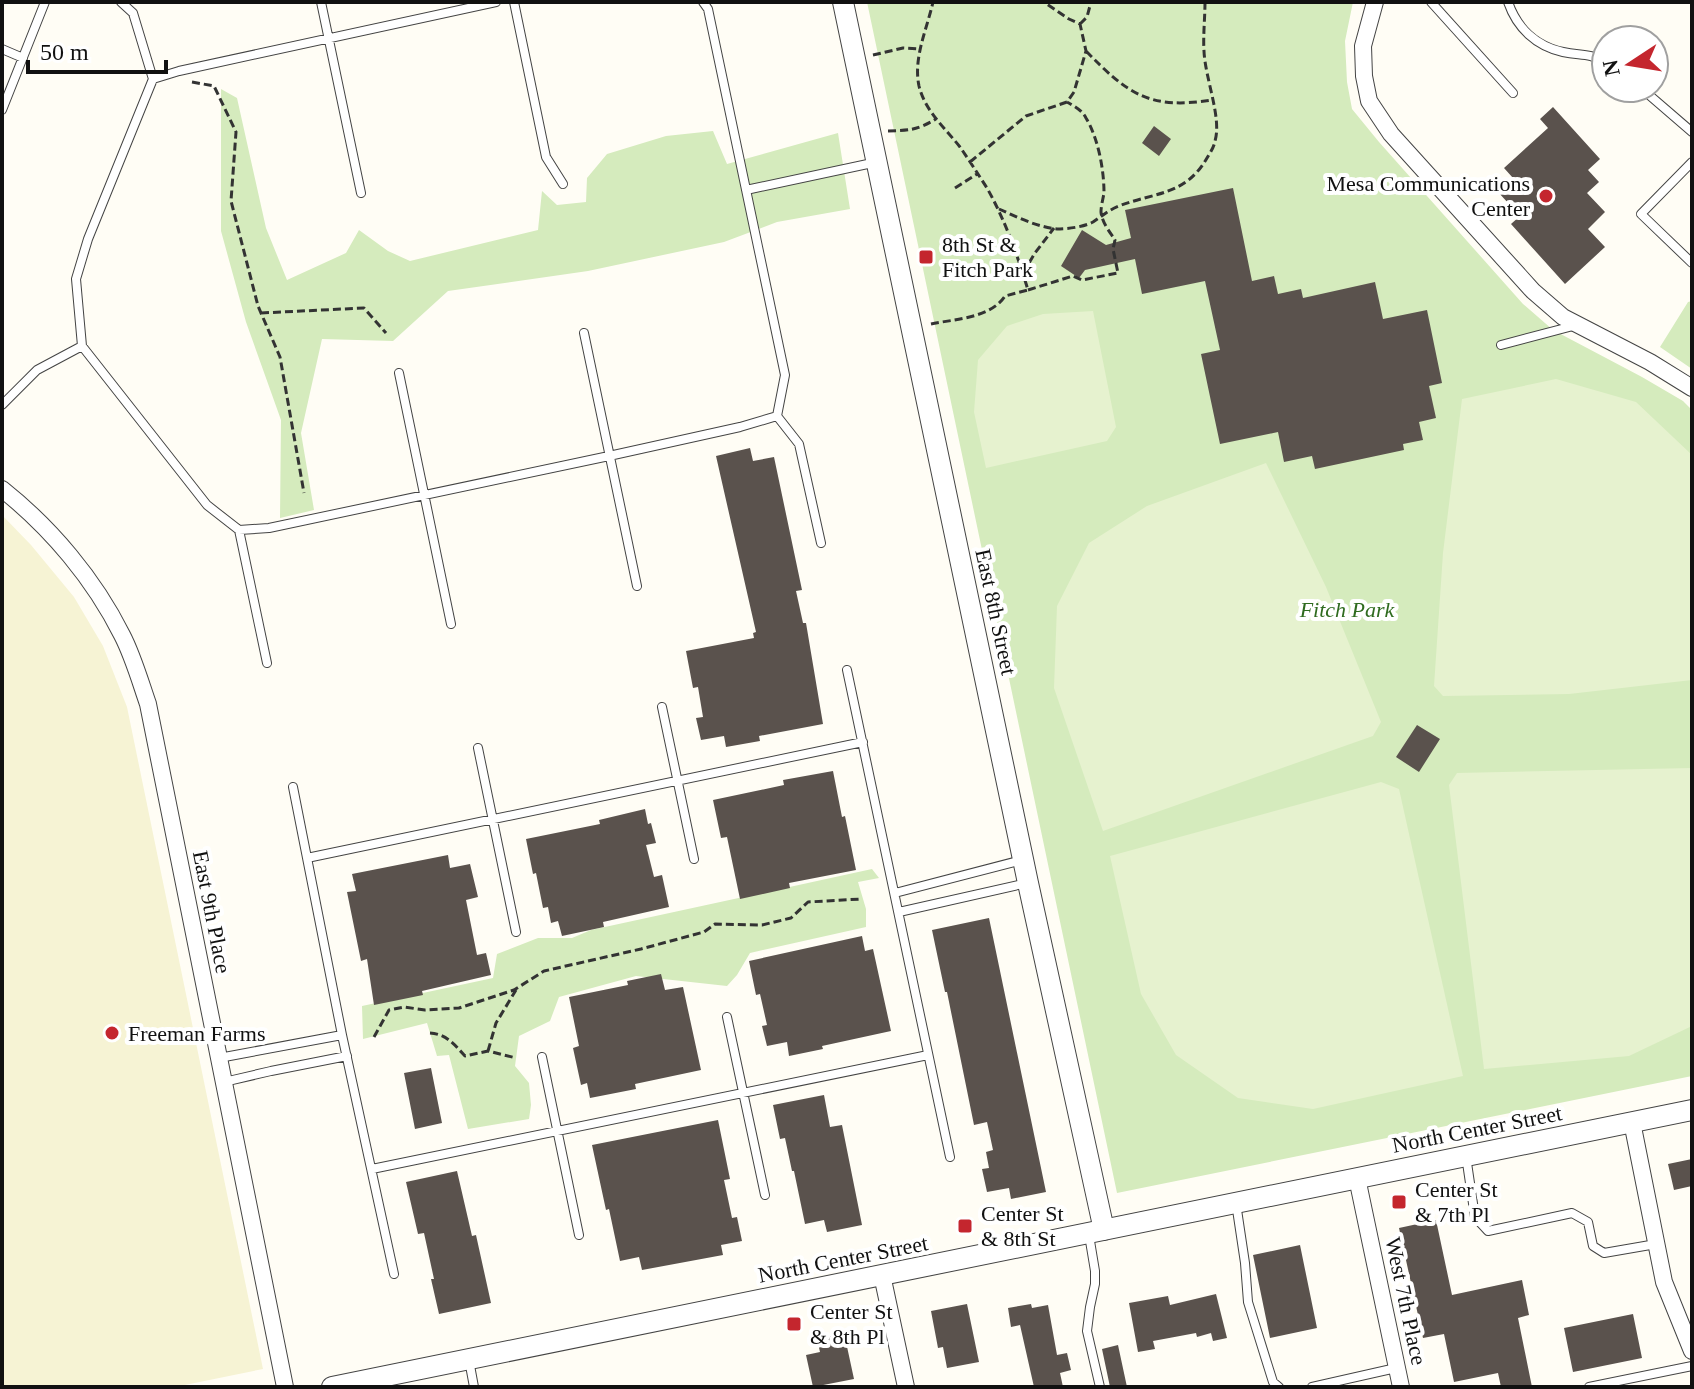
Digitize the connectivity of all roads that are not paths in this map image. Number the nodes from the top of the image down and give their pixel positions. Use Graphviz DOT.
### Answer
graph roads {
  1 [pos="45,2"];
  2 [pos="121,2"];
  3 [pos="321,2"];
  4 [pos="496,2"];
  5 [pos="514,2"];
  6 [pos="703,2"];
  7 [pos="843,2"];
  8 [pos="1375,2"];
  9 [pos="1431,2"];
  10 [pos="1508,2"];
  11 [pos="329,39"];
  12 [pos="2,49"];
  13 [pos="1590,55"];
  14 [pos="23,58"];
  15 [pos="153,79"];
  16 [pos="1513,93"];
  17 [pos="1660,104"];
  18 [pos="2,110"];
  19 [pos="1692,132"];
  20 [pos="877,162"];
  21 [pos="1692,162"];
  22 [pos="563,184"];
  23 [pos="746,190"];
  24 [pos="361,193"];
  25 [pos="1692,263"];
  26 [pos="1577,324"];
  27 [pos="584,333"];
  28 [pos="1501,345"];
  29 [pos="82,346"];
  30 [pos="399,373"];
  31 [pos="1692,388"];
  32 [pos="2,405"];
  33 [pos="777,416"];
  34 [pos="609,456"];
  35 [pos="2,489"];
  36 [pos="425,495"];
  37 [pos="239,530"];
  38 [pos="821,543"];
  39 [pos="637,586"];
  40 [pos="451,624"];
  41 [pos="267,663"];
  42 [pos="847,670"];
  43 [pos="662,707"];
  44 [pos="863,742"];
  45 [pos="478,748"];
  46 [pos="678,781"];
  47 [pos="293,787"];
  48 [pos="492,820"];
  49 [pos="307,858"];
  50 [pos="694,859"];
  51 [pos="1023,859"];
  52 [pos="1028,883"];
  53 [pos="895,893"];
  54 [pos="899,912"];
  55 [pos="516,932"];
  56 [pos="727,1017"];
  57 [pos="342,1035"];
  58 [pos="928,1055"];
  59 [pos="347,1056"];
  60 [pos="542,1057"];
  61 [pos="219,1058"];
  62 [pos="224,1082"];
  63 [pos="743,1093"];
  64 [pos="1692,1110"];
  65 [pos="1632,1122"];
  66 [pos="558,1131"];
  67 [pos="1466,1156"];
  68 [pos="950,1157"];
  69 [pos="372,1169"];
  70 [pos="1357,1178"];
  71 [pos="765,1195"];
  72 [pos="1236,1203"];
  73 [pos="1096,1232"];
  74 [pos="579,1235"];
  75 [pos="1657,1244"];
  76 [pos="394,1274"];
  77 [pos="882,1275"];
  78 [pos="1692,1351"];
  79 [pos="468,1359"];
  80 [pos="1692,1366"];
  81 [pos="1397,1368"];
  82 [pos="285,1387"];
  83 [pos="332,1387"];
  84 [pos="474,1387"];
  85 [pos="906,1387"];
  86 [pos="1100,1387"];
  87 [pos="1279,1387"];
  88 [pos="1312,1387"];
  89 [pos="1401,1387"];
  90 [pos="1589,1387"];
  1 -- 14 [label="lane"];
  2 -- 15 [label="lane"];
  3 -- 11 [label="lane"];
  4 -- 11 [label="lane"];
  5 -- 22 [label="lane"];
  6 -- 23 [label="lane"];
  7 -- 20 [label="street, East 8th Street"];
  8 -- 26 [label="street"];
  9 -- 16 [label="lane"];
  10 -- 13 [label="lane"];
  11 -- 15 [label="lane"];
  11 -- 24 [label="lane"];
  12 -- 14 [label="lane"];
  14 -- 18 [label="lane"];
  15 -- 29 [label="lane"];
  17 -- 19 [label="lane"];
  20 -- 23 [label="lane"];
  20 -- 51 [label="street, East 8th Street"];
  21 -- 25 [label="lane"];
  23 -- 33 [label="lane"];
  26 -- 28 [label="lane"];
  26 -- 31 [label="street"];
  27 -- 34 [label="lane"];
  29 -- 32 [label="lane"];
  29 -- 37 [label="lane"];
  30 -- 36 [label="lane"];
  33 -- 34 [label="lane"];
  33 -- 38 [label="lane"];
  34 -- 36 [label="lane"];
  34 -- 39 [label="lane"];
  35 -- 61 [label="street, East 9th Place"];
  36 -- 37 [label="lane"];
  36 -- 40 [label="lane"];
  37 -- 41 [label="lane"];
  42 -- 44 [label="lane"];
  43 -- 46 [label="lane"];
  44 -- 46 [label="lane"];
  44 -- 53 [label="lane"];
  45 -- 48 [label="lane"];
  46 -- 48 [label="lane"];
  46 -- 50 [label="lane"];
  47 -- 49 [label="lane"];
  48 -- 49 [label="lane"];
  48 -- 55 [label="lane"];
  49 -- 57 [label="lane"];
  51 -- 52 [label="street, East 8th Street"];
  51 -- 53 [label="lane"];
  52 -- 54 [label="lane"];
  52 -- 73 [label="street, East 8th Street"];
  53 -- 54 [label="lane"];
  54 -- 58 [label="lane"];
  56 -- 63 [label="lane"];
  57 -- 59 [label="lane"];
  57 -- 61 [label="lane"];
  58 -- 63 [label="lane"];
  58 -- 68 [label="lane"];
  59 -- 62 [label="lane"];
  59 -- 69 [label="lane"];
  60 -- 66 [label="lane"];
  61 -- 62 [label="street, East 9th Place"];
  62 -- 82 [label="street, East 9th Place"];
  63 -- 66 [label="lane"];
  63 -- 71 [label="lane"];
  64 -- 65 [label="street, North Center Street"];
  65 -- 67 [label="street, North Center Street"];
  65 -- 75 [label="street"];
  66 -- 69 [label="lane"];
  66 -- 74 [label="lane"];
  67 -- 70 [label="street, North Center Street"];
  67 -- 75 [label="lane"];
  69 -- 76 [label="lane"];
  70 -- 72 [label="street, North Center Street"];
  70 -- 81 [label="street, West 7th Place"];
  72 -- 73 [label="street, North Center Street"];
  72 -- 87 [label="lane"];
  73 -- 77 [label="street, North Center Street"];
  73 -- 86 [label="lane"];
  75 -- 78 [label="street"];
  77 -- 79 [label="street, North Center Street"];
  77 -- 85 [label="street"];
  79 -- 83 [label="street, North Center Street"];
  79 -- 84 [label="lane"];
  80 -- 90 [label="lane"];
  81 -- 88 [label="lane"];
  81 -- 89 [label="street, West 7th Place"];
}
